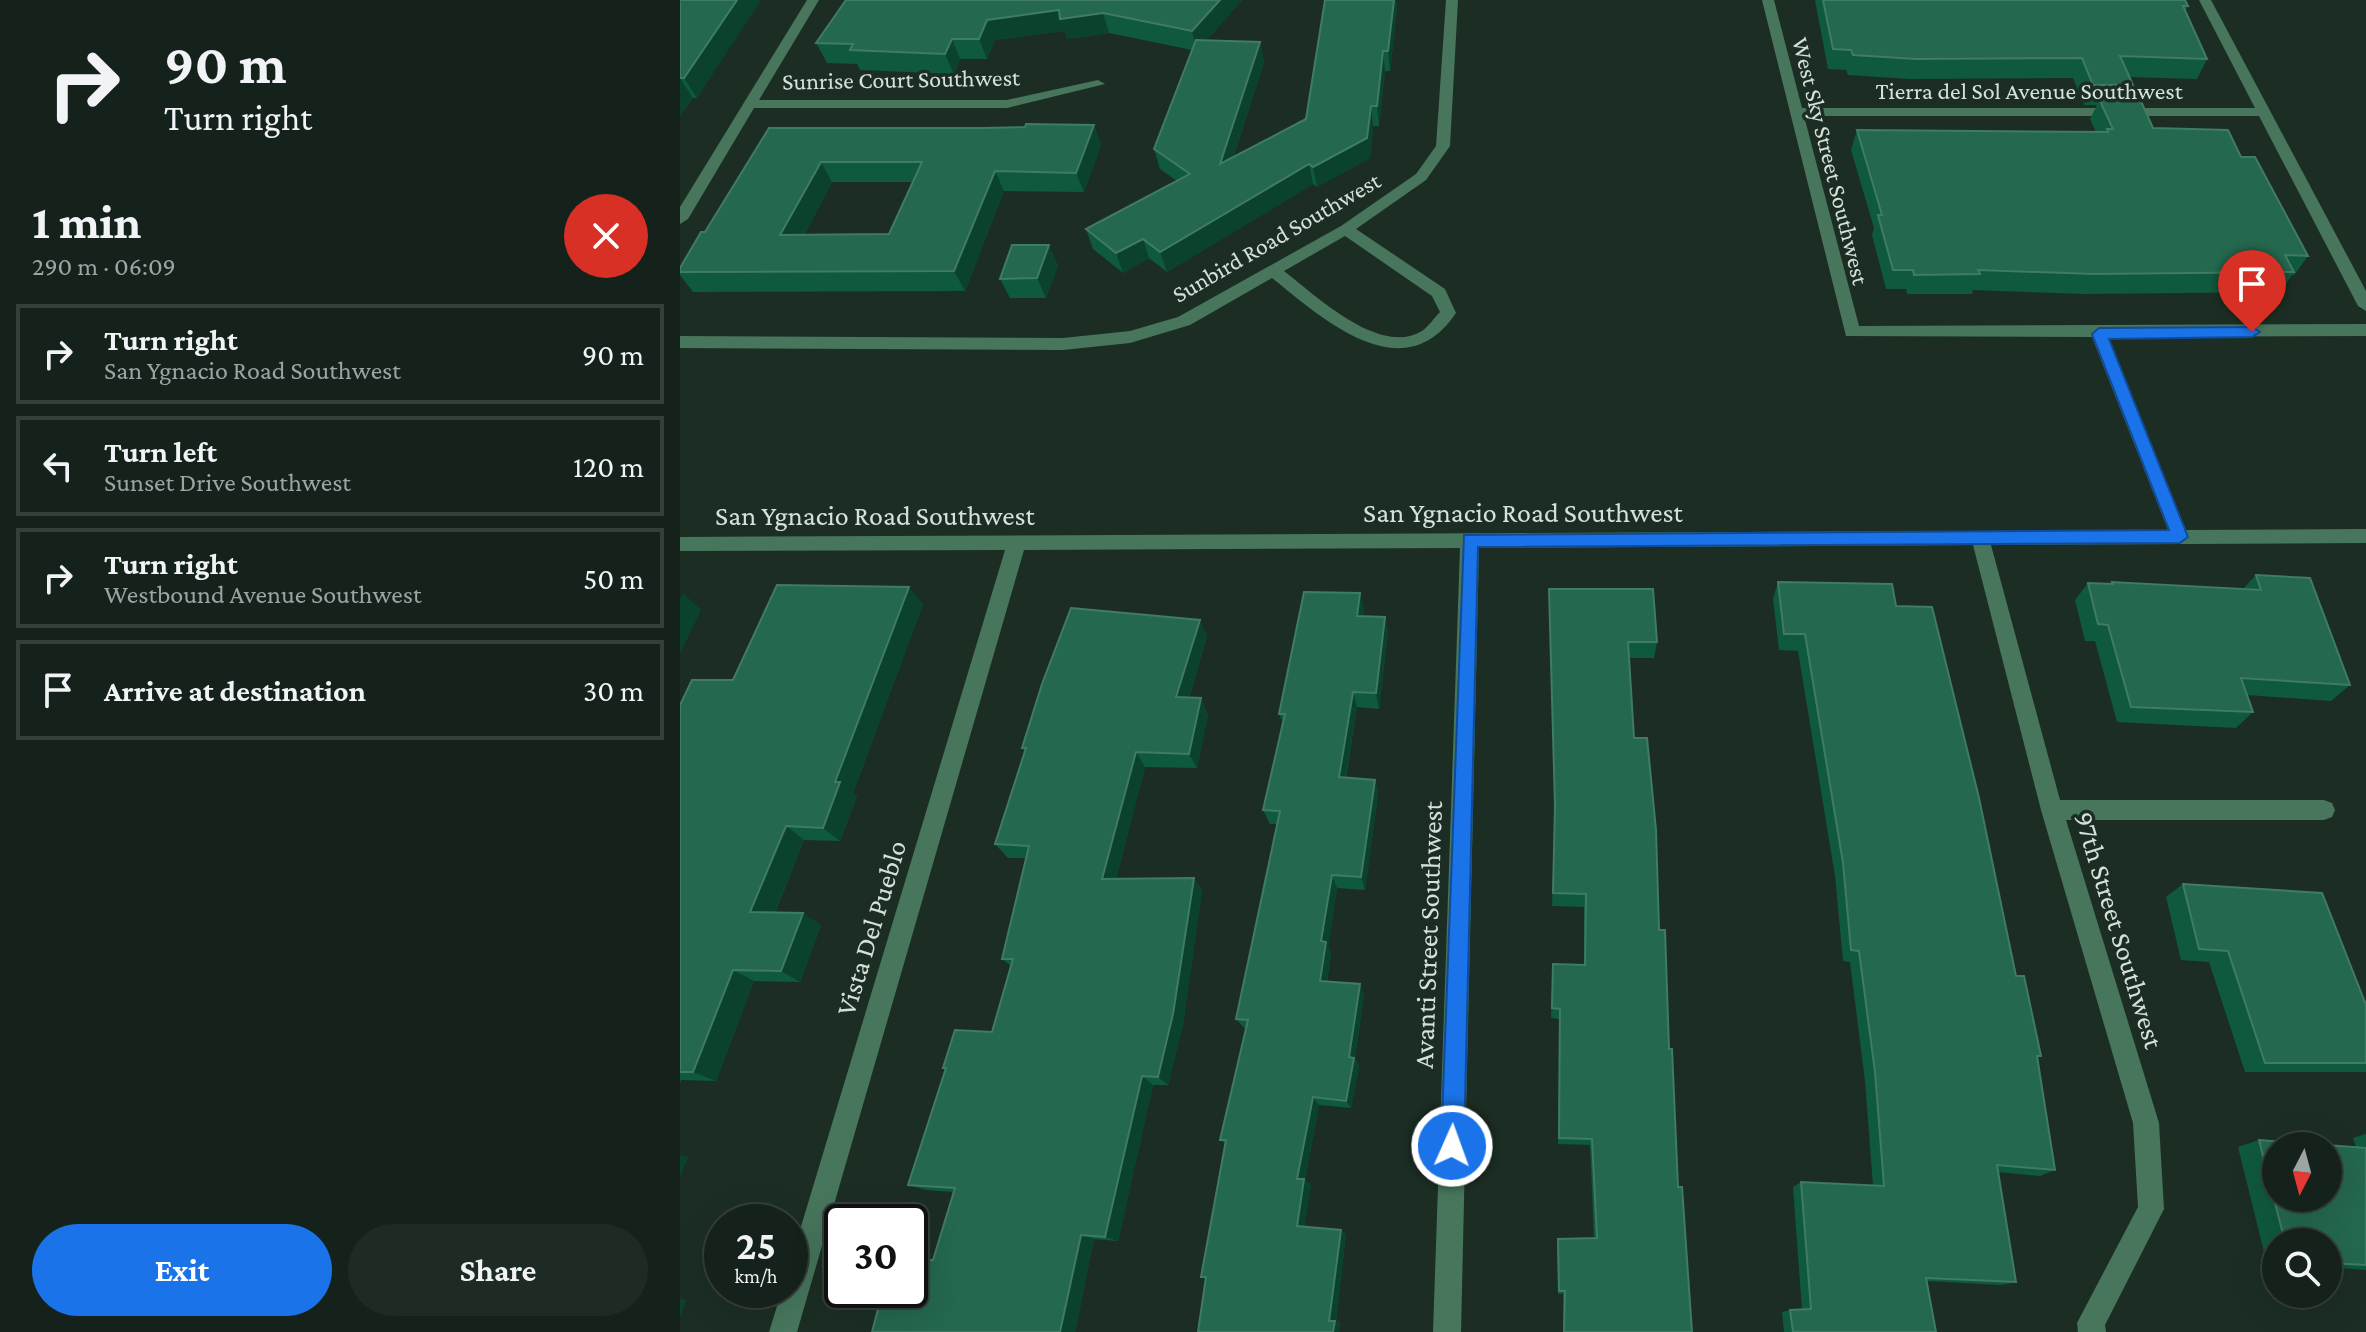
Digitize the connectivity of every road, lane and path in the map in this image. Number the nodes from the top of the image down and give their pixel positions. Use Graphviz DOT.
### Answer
graph roads {
  1 [pos="813,0"];
  2 [pos="1452,0"];
  3 [pos="1768,0"];
  4 [pos="2205,0"];
  5 [pos="1098,84"];
  6 [pos="752,104"];
  7 [pos="1795,112"];
  8 [pos="2262,112"];
  9 [pos="680,219"];
  10 [pos="1346,229"];
  11 [pos="1274,271"];
  12 [pos="2366,306"];
  13 [pos="2366,330"];
  14 [pos="2099,334"];
  15 [pos="680,342"];
  16 [pos="2366,536"];
  17 [pos="1980,537"];
  18 [pos="2180,537"];
  19 [pos="1470,540"];
  20 [pos="1017,542"];
  21 [pos="680,544"];
  22 [pos="2052,810"];
  23 [pos="2324,810"];
  24 [pos="783,1332"];
  25 [pos="1447,1332"];
  26 [pos="2092,1332"];
  1 -- 6 [label="street"];
  2 -- 10 [label="street, Sunbird Road Southwest"];
  3 -- 7 [label="street, West Sky Street Southwest"];
  4 -- 8 [label="street"];
  5 -- 6 [label="street, Sunrise Court Southwest"];
  6 -- 9 [label="street"];
  7 -- 8 [label="street, Tierra del Sol Avenue Southwest"];
  7 -- 14 [label="street, West Sky Street Southwest"];
  8 -- 12 [label="street"];
  10 -- 11 [label="street, Sunbird Road Southwest"];
  10 -- 11 [label="street"];
  11 -- 15 [label="street, Sunbird Road Southwest"];
  13 -- 14 [label="street"];
  14 -- 18 [label="street"];
  16 -- 18 [label="street, San Ygnacio Road Southwest"];
  17 -- 18 [label="street, San Ygnacio Road Southwest"];
  17 -- 19 [label="street, San Ygnacio Road Southwest"];
  17 -- 22 [label="street, 97th Street Southwest"];
  19 -- 20 [label="street, San Ygnacio Road Southwest"];
  19 -- 25 [label="street, Avanti Street Southwest"];
  20 -- 21 [label="street, San Ygnacio Road Southwest"];
  20 -- 24 [label="street, Vista Del Pueblo"];
  22 -- 23 [label="street"];
  22 -- 26 [label="street, 97th Street Southwest"];
}
